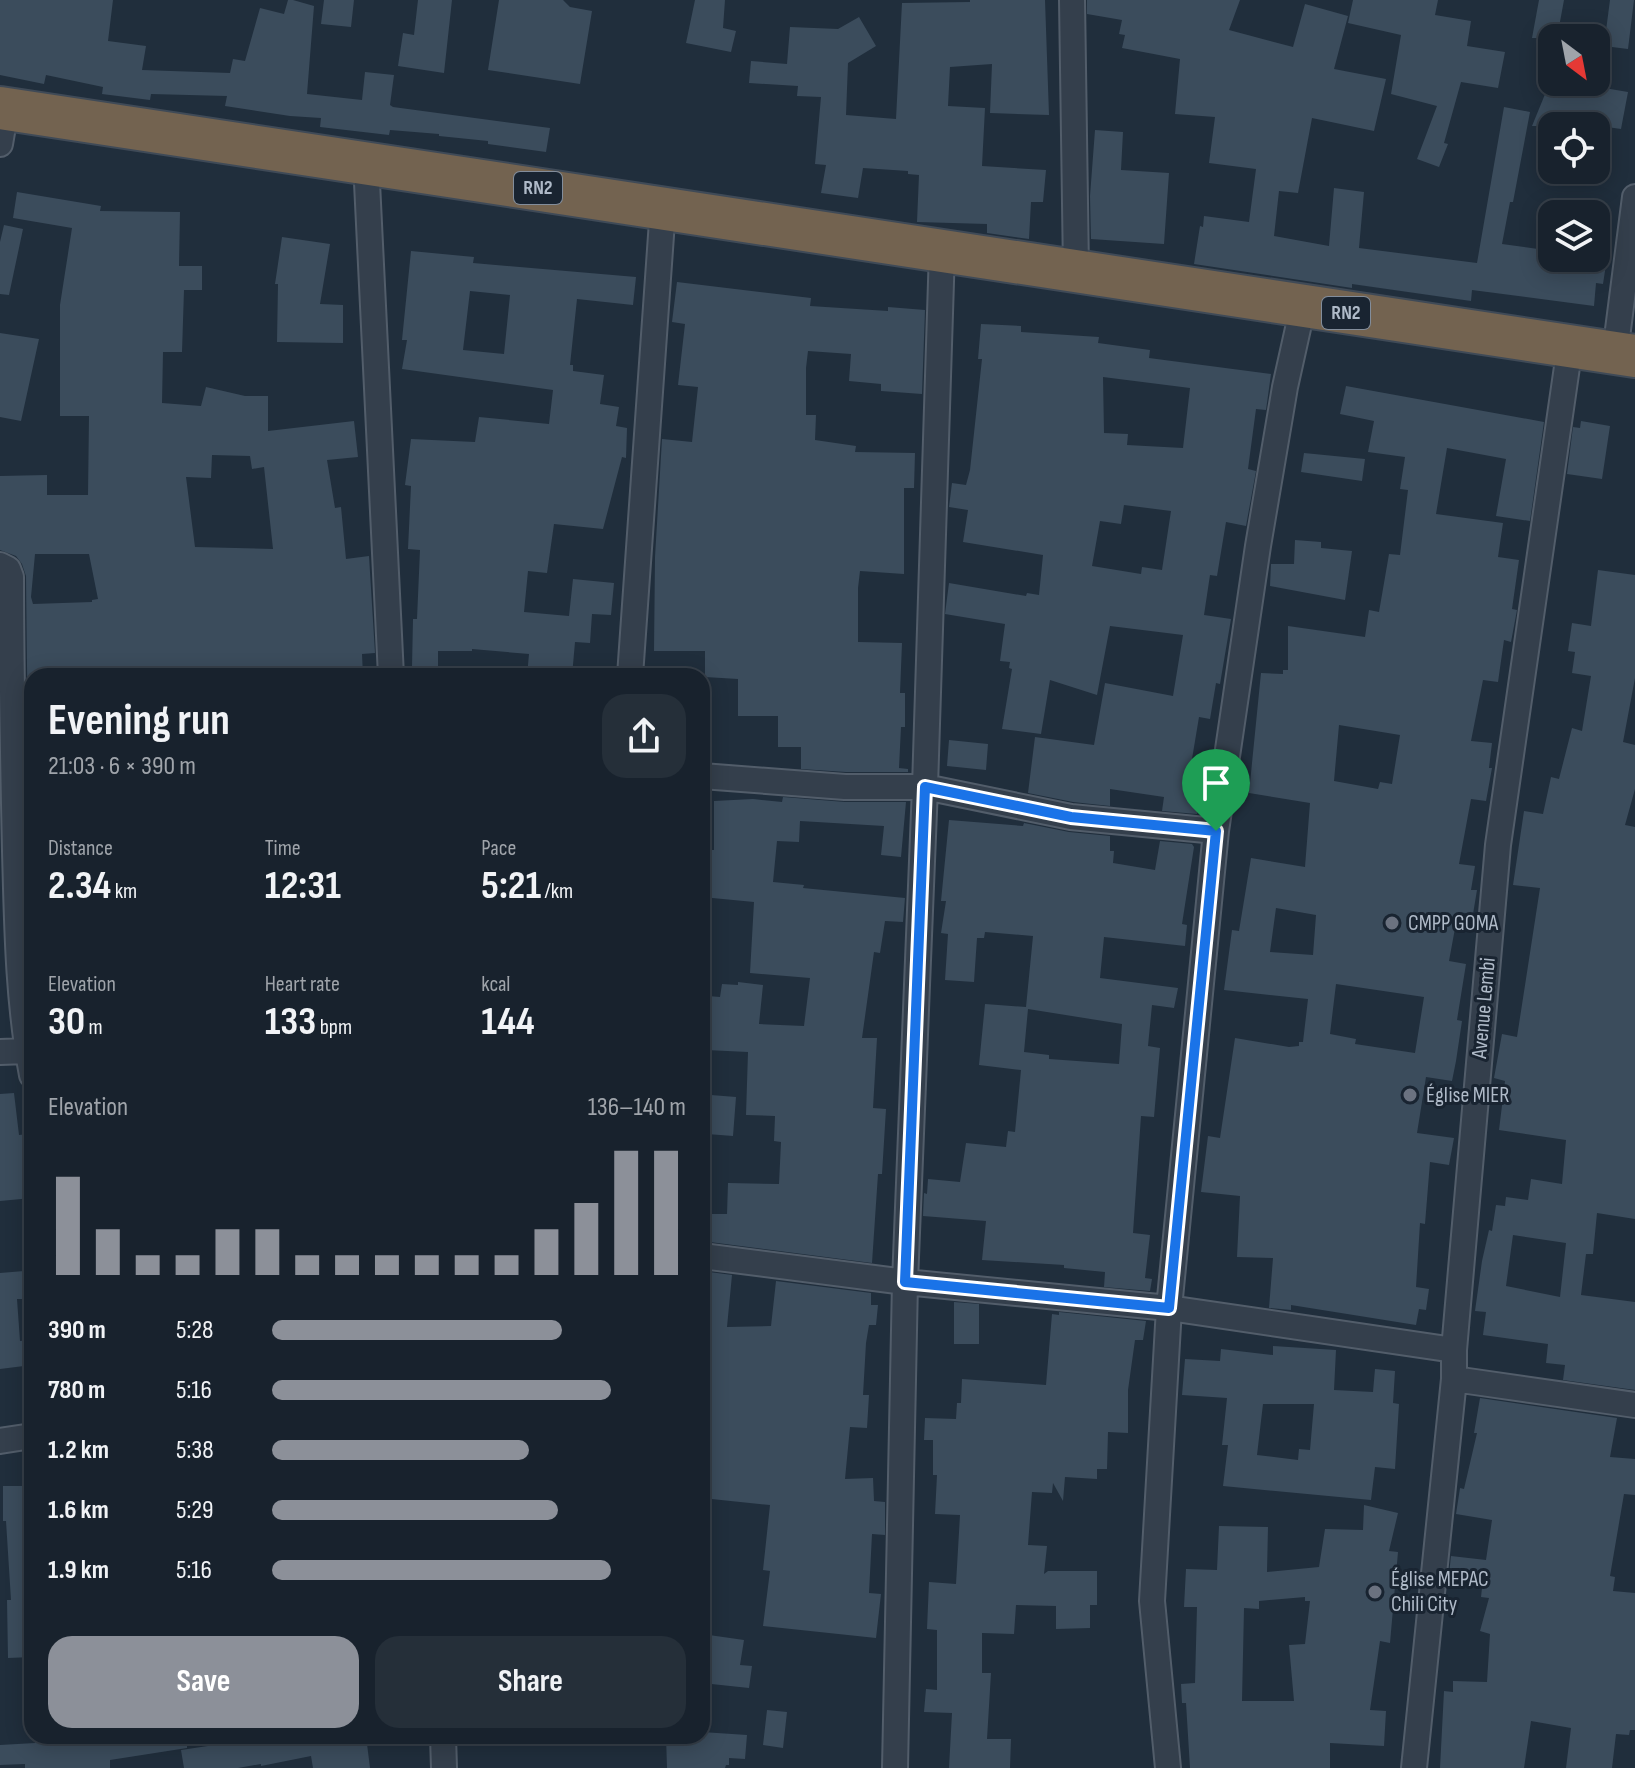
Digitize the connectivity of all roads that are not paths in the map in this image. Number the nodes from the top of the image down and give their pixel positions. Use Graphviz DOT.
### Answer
graph roads {
  1 [pos="1072,0"];
  2 [pos="2,120"];
  3 [pos="366,162"];
  4 [pos="1635,197"];
  5 [pos="663,207"];
  6 [pos="942,250"];
  7 [pos="1076,270"];
  8 [pos="1303,306"];
  9 [pos="1570,346"];
  10 [pos="1625,354"];
  11 [pos="0,565"];
  12 [pos="391,668"];
  13 [pos="631,668"];
  14 [pos="710,777"];
  15 [pos="925,787"];
  16 [pos="1216,831"];
  17 [pos="24,918"];
  18 [pos="0,1052"];
  19 [pos="24,1061"];
  20 [pos="710,1257"];
  21 [pos="905,1282"];
  22 [pos="1169,1308"];
  23 [pos="1454,1350"];
  24 [pos="1454,1379"];
  25 [pos="1635,1405"];
  26 [pos="24,1437"];
  27 [pos="0,1441"];
  28 [pos="443,1744"];
  29 [pos="444,1768"];
  30 [pos="895,1768"];
  31 [pos="1168,1768"];
  32 [pos="1414,1768"];
  1 -- 7 [label="street"];
  2 -- 3 [label="highway, RN2"];
  3 -- 5 [label="highway, RN2"];
  3 -- 12 [label="street"];
  4 -- 10 [label="street"];
  5 -- 6 [label="highway, RN2"];
  5 -- 13 [label="street"];
  6 -- 7 [label="highway, RN2"];
  6 -- 15 [label="street"];
  7 -- 8 [label="highway, RN2"];
  8 -- 9 [label="highway, RN2"];
  8 -- 16 [label="street"];
  9 -- 10 [label="highway, RN2"];
  9 -- 23 [label="street, Avenue Lembi"];
  11 -- 17 [label="street"];
  14 -- 15 [label="street"];
  15 -- 16 [label="street"];
  15 -- 21 [label="street"];
  16 -- 22 [label="street"];
  18 -- 19 [label="street"];
  20 -- 21 [label="street"];
  21 -- 22 [label="street"];
  21 -- 30 [label="street"];
  22 -- 23 [label="street"];
  22 -- 31 [label="street"];
  23 -- 24 [label="street, Avenue Lembi"];
  24 -- 25 [label="street"];
  24 -- 32 [label="street, Avenue Lembi"];
  26 -- 27 [label="street"];
  28 -- 29 [label="street"];
}
